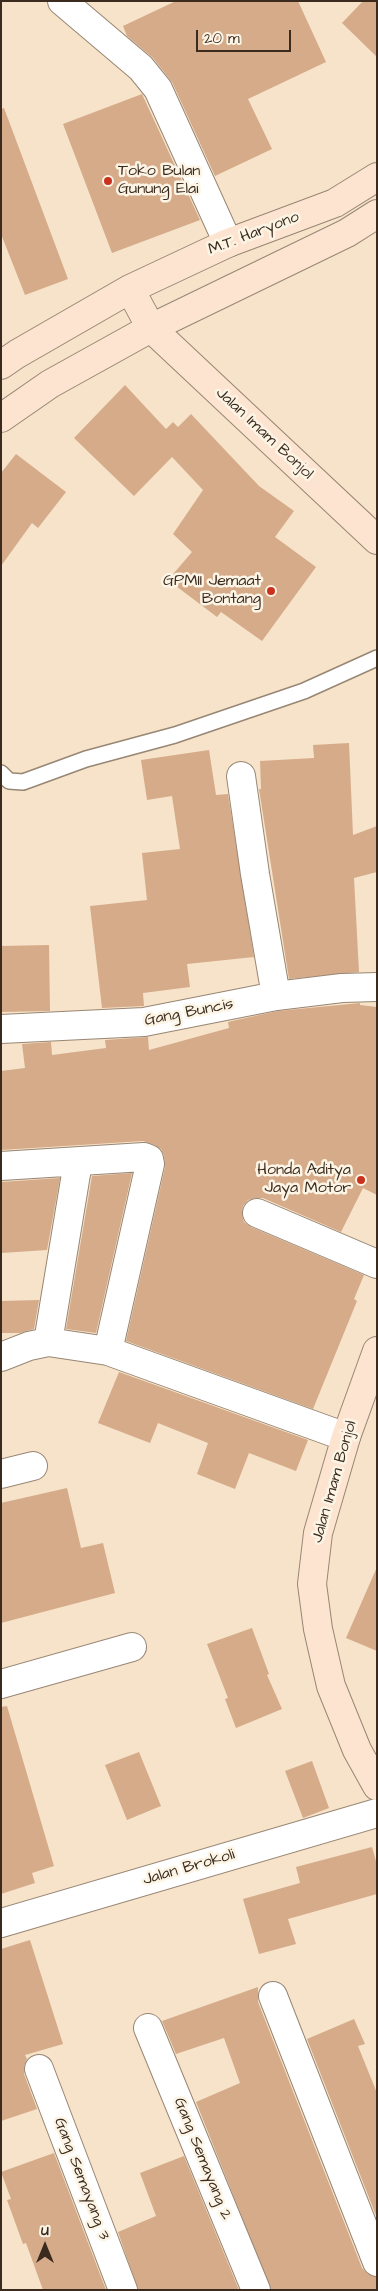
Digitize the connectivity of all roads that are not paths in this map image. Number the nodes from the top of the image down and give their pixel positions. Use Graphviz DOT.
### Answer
graph roads {
  1 [pos="62,1"];
  2 [pos="377,177"];
  3 [pos="377,214"];
  4 [pos="228,243"];
  5 [pos="130,289"];
  6 [pos="151,328"];
  7 [pos="1,365"];
  8 [pos="1,418"];
  9 [pos="377,540"];
  10 [pos="377,658"];
  11 [pos="1,773"];
  12 [pos="241,776"];
  13 [pos="377,987"];
  14 [pos="276,996"];
  15 [pos="1,1029"];
  16 [pos="78,1162"];
  17 [pos="1,1166"];
  18 [pos="257,1213"];
  19 [pos="377,1264"];
  20 [pos="48,1342"];
  21 [pos="108,1351"];
  22 [pos="377,1351"];
  23 [pos="1,1358"];
  24 [pos="346,1437"];
  25 [pos="32,1466"];
  26 [pos="1,1474"];
  27 [pos="132,1647"];
  28 [pos="1,1684"];
  29 [pos="377,1786"];
  30 [pos="377,1813"];
  31 [pos="1,1923"];
  32 [pos="272,1996"];
  33 [pos="148,2028"];
  34 [pos="39,2069"];
  35 [pos="377,2262"];
  36 [pos="123,2290"];
  37 [pos="256,2290"];
  1 -- 4 [label="street"];
  2 -- 4 [label="main road, M.T. Haryono"];
  3 -- 6 [label="main road"];
  4 -- 5 [label="main road, M.T. Haryono"];
  5 -- 6 [label="main road, Jalan Imam Bonjol"];
  5 -- 7 [label="main road, M.T. Haryono"];
  6 -- 8 [label="main road"];
  6 -- 9 [label="main road, Jalan Imam Bonjol"];
  10 -- 11 [label="lane"];
  12 -- 14 [label="street"];
  13 -- 14 [label="street, Gang Buncis"];
  14 -- 15 [label="street, Gang Buncis"];
  16 -- 17 [label="street"];
  16 -- 20 [label="street"];
  16 -- 21 [label="street"];
  18 -- 19 [label="street"];
  20 -- 21 [label="street"];
  20 -- 23 [label="street"];
  21 -- 24 [label="street"];
  22 -- 24 [label="main road, Jalan Imam Bonjol"];
  24 -- 29 [label="main road, Jalan Imam Bonjol"];
  25 -- 26 [label="street"];
  27 -- 28 [label="street"];
  30 -- 31 [label="street, Jalan Brokoli"];
  32 -- 35 [label="street"];
  33 -- 37 [label="street, Gang Semayang 2"];
  34 -- 36 [label="street, Gang Semayang 3"];
}
